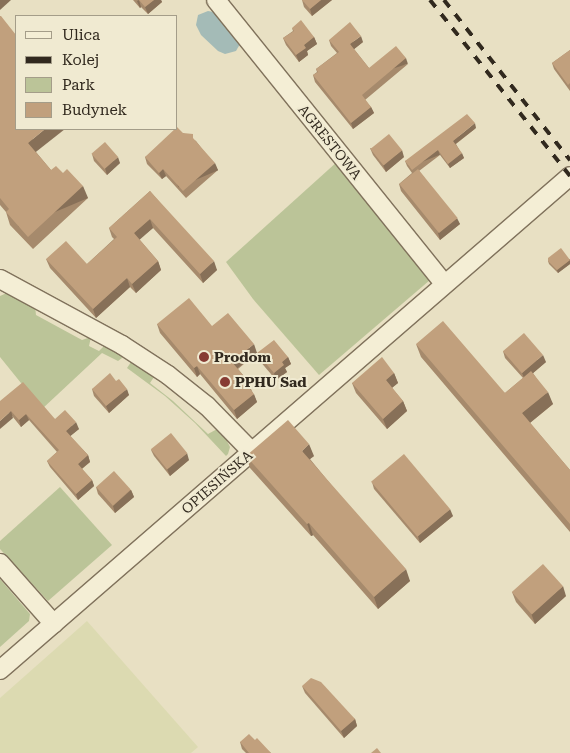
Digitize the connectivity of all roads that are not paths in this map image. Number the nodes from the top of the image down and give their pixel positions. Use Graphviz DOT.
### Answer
graph roads {
  1 [pos="216,0"];
  2 [pos="570,176"];
  3 [pos="0,279"];
  4 [pos="444,284"];
  5 [pos="252,452"];
  6 [pos="0,563"];
  7 [pos="54,624"];
  8 [pos="0,670"];
  1 -- 4 [label="street, AGRESTOWA"];
  2 -- 4 [label="street, OPIESIŃSKA"];
  3 -- 5 [label="street"];
  4 -- 5 [label="street, OPIESIŃSKA"];
  5 -- 7 [label="street, OPIESIŃSKA"];
  6 -- 7 [label="street"];
  7 -- 8 [label="street, OPIESIŃSKA"];
}
